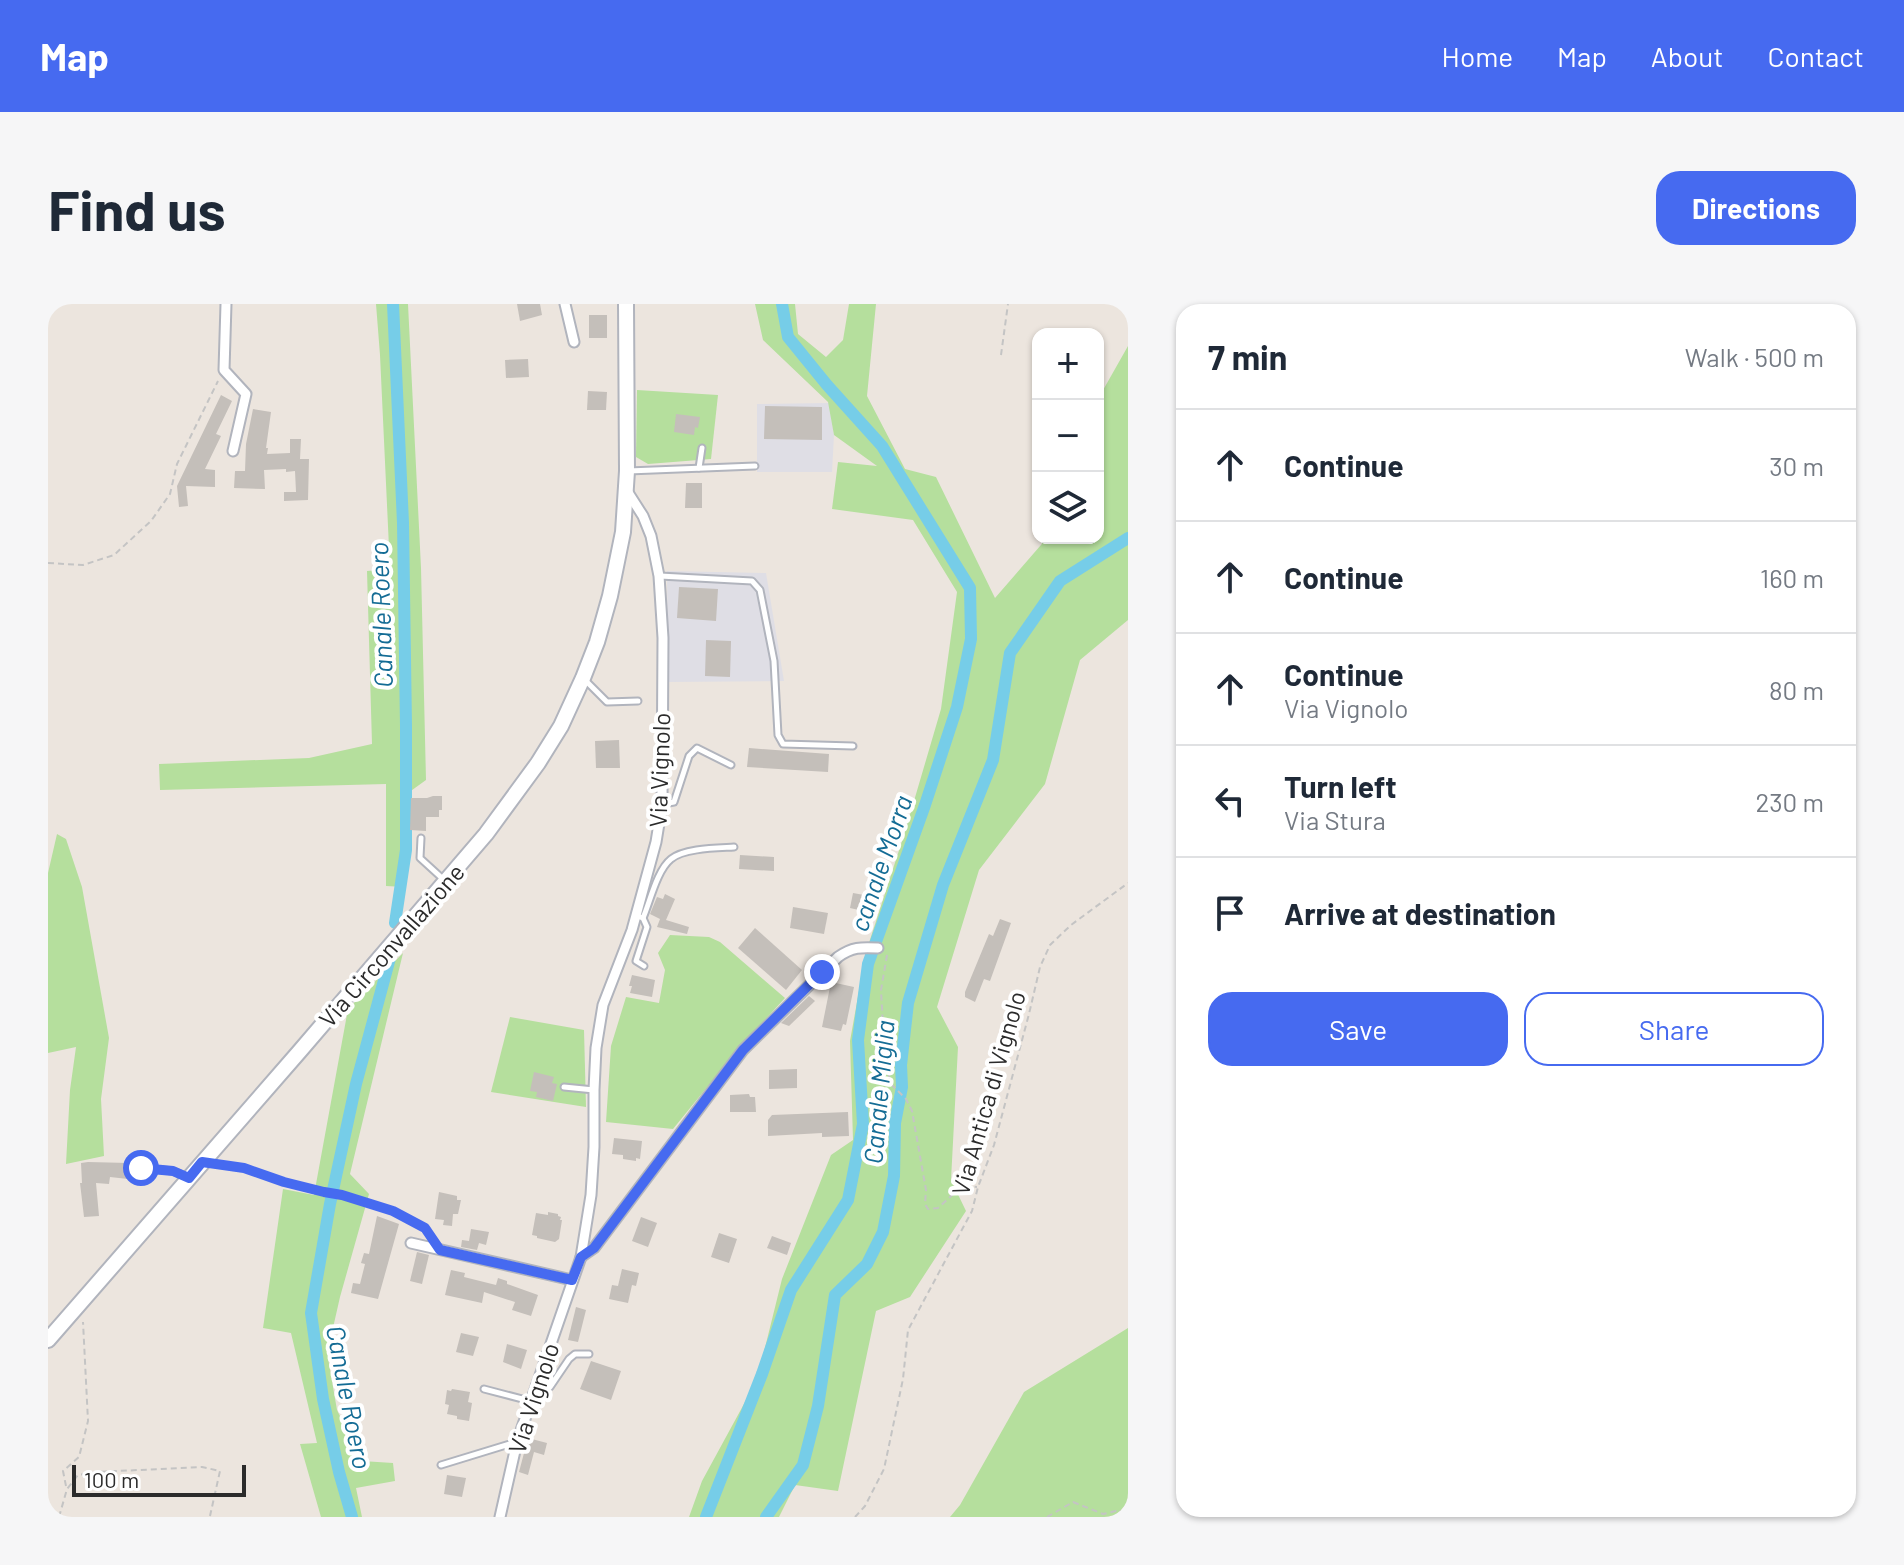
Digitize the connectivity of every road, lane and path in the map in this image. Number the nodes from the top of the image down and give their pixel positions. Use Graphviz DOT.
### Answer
graph roads {
  1 [pos="226,304"];
  2 [pos="565,304"];
  3 [pos="626,304"];
  4 [pos="1008,304"];
  5 [pos="574,342"];
  6 [pos="1001,355"];
  7 [pos="224,370"];
  8 [pos="702,448"];
  9 [pos="233,451"];
  10 [pos="755,466"];
  11 [pos="699,468"];
  12 [pos="627,471"];
  13 [pos="627,490"];
  14 [pos="48,563"];
  15 [pos="659,576"];
  16 [pos="583,678"];
  17 [pos="638,701"];
  18 [pos="853,746"];
  19 [pos="731,765"];
  20 [pos="662,805"];
  21 [pos="421,838"];
  22 [pos="734,847"];
  23 [pos="445,881"];
  24 [pos="1128,883"];
  25 [pos="639,917"];
  26 [pos="874,948"];
  27 [pos="644,966"];
  28 [pos="564,1087"];
  29 [pos="594,1090"];
  30 [pos="202,1162"];
  31 [pos="141,1168"];
  32 [pos="189,1178"];
  33 [pos="978,1187"];
  34 [pos="411,1243"];
  35 [pos="440,1250"];
  36 [pos="581,1257"];
  37 [pos="572,1280"];
  38 [pos="82,1300"];
  39 [pos="48,1340"];
  40 [pos="589,1354"];
  41 [pos="537,1385"];
  42 [pos="484,1389"];
  43 [pos="531,1401"];
  44 [pos="517,1442"];
  45 [pos="441,1465"];
  46 [pos="67,1489"];
  47 [pos="210,1516"];
  48 [pos="59,1517"];
  49 [pos="500,1517"];
  50 [pos="855,1517"];
  51 [pos="1047,1517"];
  52 [pos="1124,1517"];
  1 -- 7 [label="street"];
  2 -- 5 [label="street"];
  3 -- 12 [label="main road, Via Vignolo"];
  4 -- 6 [label="path"];
  7 -- 9 [label="street"];
  7 -- 14 [label="path"];
  8 -- 11 [label="lane"];
  10 -- 11 [label="lane"];
  11 -- 12 [label="lane"];
  12 -- 13 [label="main road, Via Vignolo"];
  13 -- 15 [label="street, Via Vignolo"];
  13 -- 16 [label="main road, Via Circonvallazione"];
  15 -- 18 [label="lane"];
  15 -- 20 [label="street, Via Vignolo"];
  16 -- 17 [label="lane"];
  16 -- 23 [label="main road, Via Circonvallazione"];
  19 -- 20 [label="lane"];
  20 -- 25 [label="street, Via Vignolo"];
  21 -- 23 [label="lane"];
  22 -- 25 [label="lane"];
  23 -- 30 [label="main road, Via Circonvallazione"];
  24 -- 33 [label="path, Via Antica di Vignolo"];
  25 -- 27 [label="lane"];
  25 -- 29 [label="street, Via Vignolo"];
  26 -- 33 [label="path"];
  26 -- 36 [label="street"];
  28 -- 29 [label="lane"];
  29 -- 36 [label="street, Via Vignolo"];
  30 -- 32 [label="main road, Via Circonvallazione"];
  30 -- 35 [label="path"];
  31 -- 32 [label="lane"];
  32 -- 38 [label="main road, Via Circonvallazione"];
  33 -- 50 [label="path, Via Antica di Vignolo"];
  34 -- 35 [label="street"];
  35 -- 37 [label="street"];
  36 -- 37 [label="street, Via Vignolo"];
  37 -- 41 [label="street, Via Vignolo"];
  38 -- 39 [label="main road, Via Circonvallazione"];
  38 -- 46 [label="path"];
  40 -- 41 [label="lane"];
  41 -- 43 [label="street, Via Vignolo"];
  42 -- 43 [label="lane"];
  43 -- 44 [label="street, Via Vignolo"];
  44 -- 45 [label="lane"];
  44 -- 49 [label="street, Via Vignolo"];
  46 -- 47 [label="path"];
  46 -- 48 [label="path"];
  51 -- 52 [label="path"];
}
